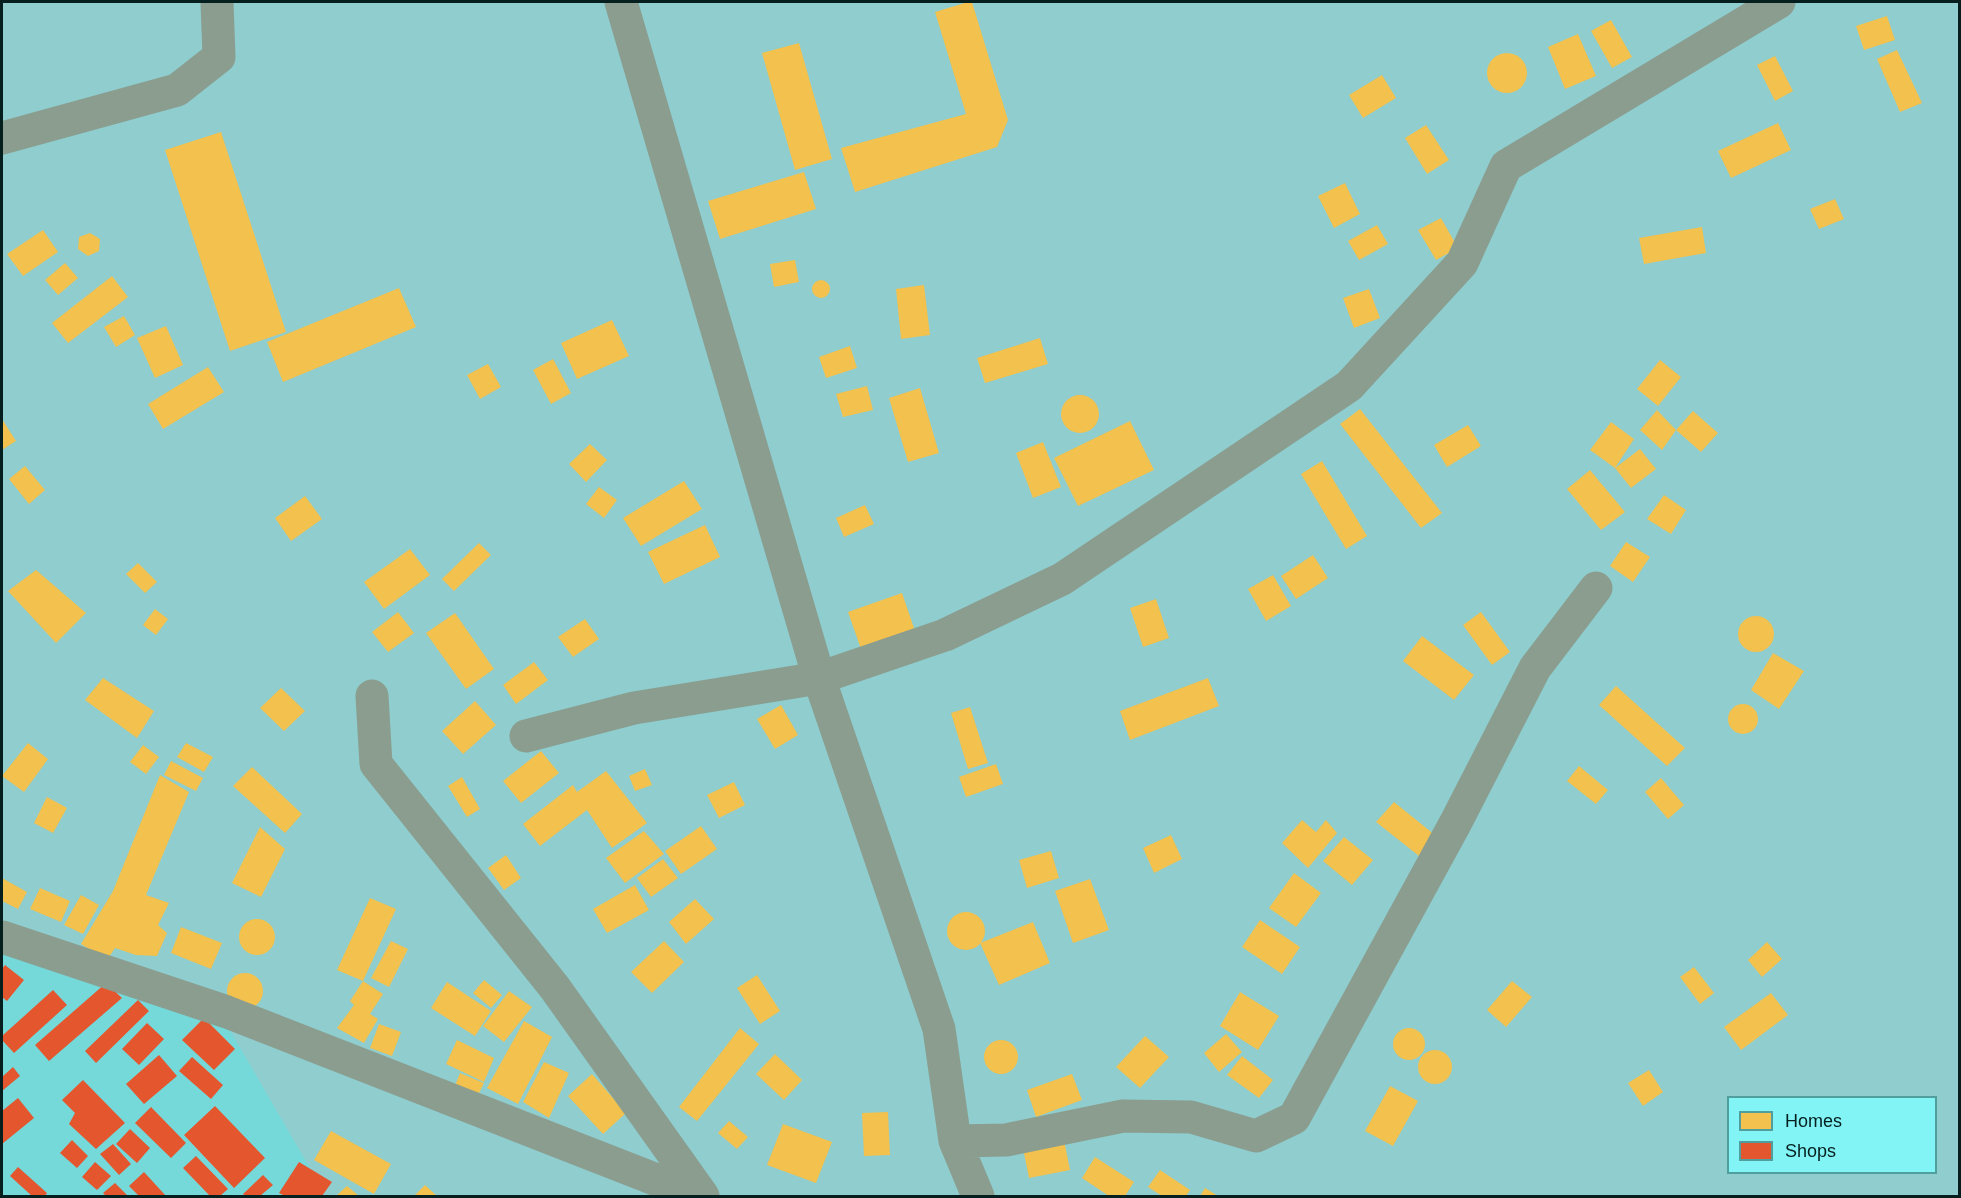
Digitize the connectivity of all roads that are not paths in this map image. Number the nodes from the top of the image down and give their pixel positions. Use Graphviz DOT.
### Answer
graph roads {
  1 [pos="217,2"];
  2 [pos="621,2"];
  3 [pos="1779,2"];
  4 [pos="2,138"];
  5 [pos="1596,588"];
  6 [pos="819,678"];
  7 [pos="372,696"];
  8 [pos="526,736"];
  9 [pos="2,937"];
  10 [pos="955,1141"];
  11 [pos="698,1197"];
  12 [pos="703,1197"];
  13 [pos="978,1197"];
  1 -- 4 [label="street"];
  2 -- 6 [label="street"];
  3 -- 6 [label="street"];
  5 -- 10 [label="street"];
  6 -- 8 [label="street"];
  6 -- 10 [label="street"];
  7 -- 12 [label="street"];
  9 -- 11 [label="street"];
  10 -- 13 [label="street"];
}
